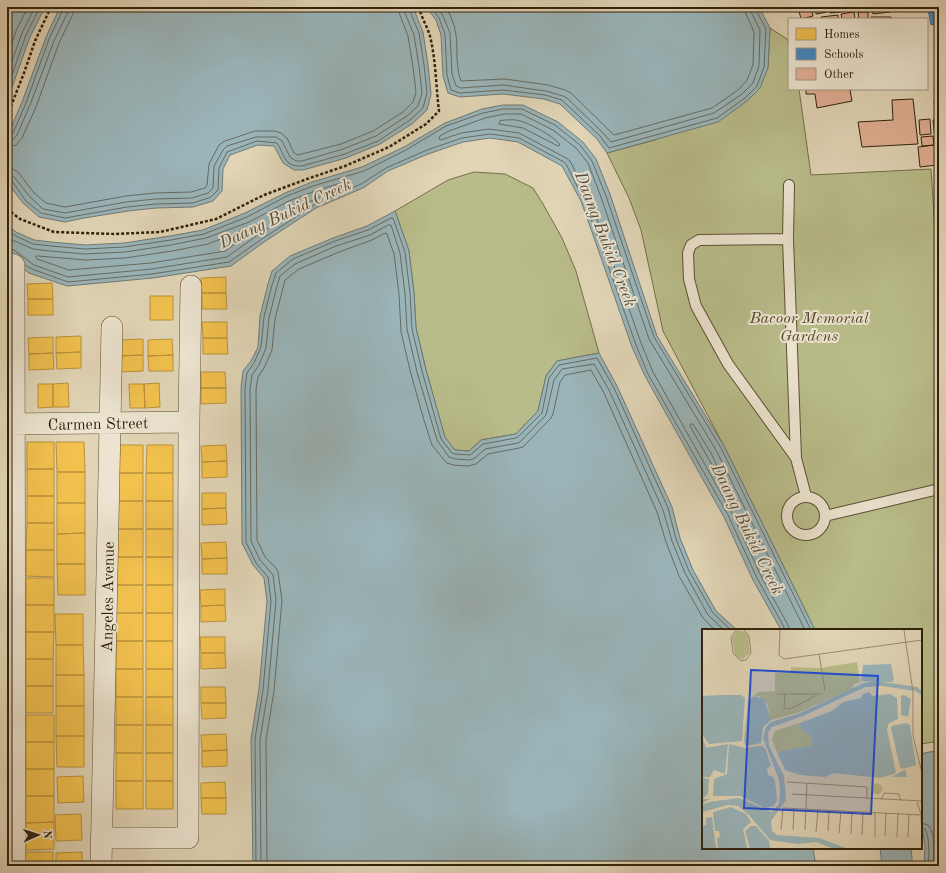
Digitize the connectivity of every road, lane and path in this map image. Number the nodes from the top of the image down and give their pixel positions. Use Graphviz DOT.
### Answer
graph roads {
  1 [pos="51,7"];
  2 [pos="419,7"];
  3 [pos="7,116"];
  4 [pos="790,185"];
  5 [pos="7,209"];
  6 [pos="788,239"];
  7 [pos="10,264"];
  8 [pos="191,286"];
  9 [pos="112,327"];
  10 [pos="10,345"];
  11 [pos="189,422"];
  12 [pos="111,423"];
  13 [pos="11,424"];
  14 [pos="796,458"];
  15 [pos="939,489"];
  16 [pos="806,496"];
  17 [pos="11,506"];
  18 [pos="825,516"];
  19 [pos="11,586"];
  20 [pos="11,663"];
  21 [pos="11,740"];
  22 [pos="11,816"];
  23 [pos="102,838"];
  24 [pos="15,866"];
  25 [pos="101,866"];
  1 -- 3 [label="path"];
  2 -- 5 [label="path"];
  4 -- 6 [label="lane"];
  6 -- 14 [label="lane"];
  6 -- 14 [label="lane"];
  7 -- 10 [label="street"];
  8 -- 11 [label="street"];
  9 -- 12 [label="street, Angeles Avenue"];
  10 -- 13 [label="street"];
  11 -- 12 [label="street, Carmen Street"];
  11 -- 23 [label="street"];
  12 -- 13 [label="street, Carmen Street"];
  12 -- 23 [label="street, Angeles Avenue"];
  13 -- 17 [label="street"];
  14 -- 16 [label="lane"];
  15 -- 18 [label="lane"];
  16 -- 18 [label="lane"];
  16 -- 18 [label="lane"];
  17 -- 19 [label="street"];
  19 -- 20 [label="street"];
  20 -- 21 [label="street"];
  21 -- 22 [label="street"];
  22 -- 24 [label="street"];
  23 -- 25 [label="street, Angeles Avenue"];
}
